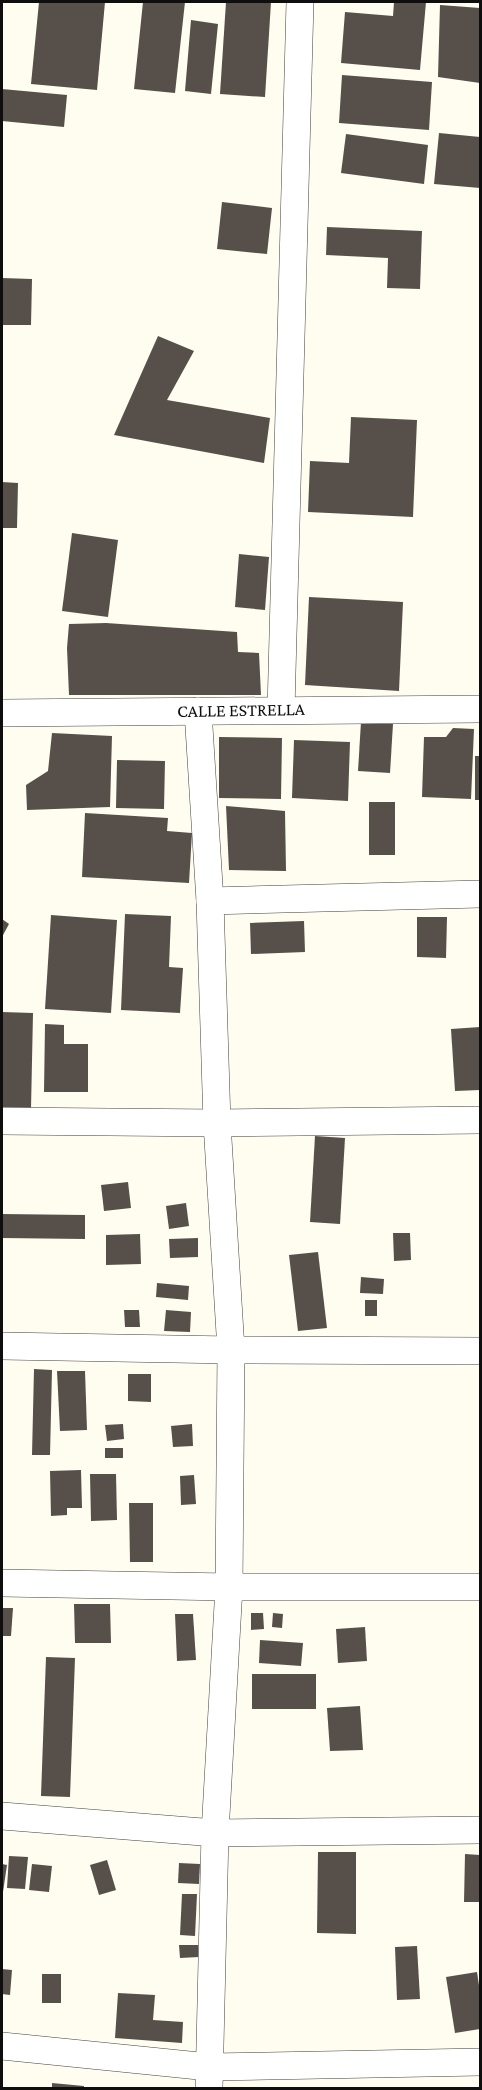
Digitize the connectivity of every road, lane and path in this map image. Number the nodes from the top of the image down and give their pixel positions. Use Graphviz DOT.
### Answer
graph roads {
  1 [pos="300,2"];
  2 [pos="480,709"];
  3 [pos="281,710"];
  4 [pos="198,711"];
  5 [pos="2,713"];
  6 [pos="480,894"];
  7 [pos="210,901"];
  8 [pos="2,1120"];
  9 [pos="480,1120"];
  10 [pos="217,1124"];
  11 [pos="2,1346"];
  12 [pos="231,1350"];
  13 [pos="480,1351"];
  14 [pos="2,1583"];
  15 [pos="229,1587"];
  16 [pos="480,1587"];
  17 [pos="2,1816"];
  18 [pos="480,1830"];
  19 [pos="215,1833"];
  20 [pos="2,2046"];
  21 [pos="480,2062"];
  22 [pos="209,2078"];
  1 -- 3 [label="street"];
  2 -- 3 [label="street, CALLE ESTRELLA"];
  3 -- 4 [label="street, CALLE ESTRELLA"];
  4 -- 5 [label="street, CALLE ESTRELLA"];
  4 -- 7 [label="street"];
  6 -- 7 [label="street"];
  7 -- 10 [label="street"];
  8 -- 10 [label="street"];
  9 -- 10 [label="street"];
  10 -- 12 [label="street"];
  11 -- 12 [label="street"];
  12 -- 13 [label="street"];
  12 -- 15 [label="street"];
  14 -- 15 [label="street"];
  15 -- 16 [label="street"];
  15 -- 19 [label="street"];
  17 -- 19 [label="street"];
  18 -- 19 [label="street"];
  19 -- 22 [label="street"];
  20 -- 22 [label="street"];
  21 -- 22 [label="street"];
}
